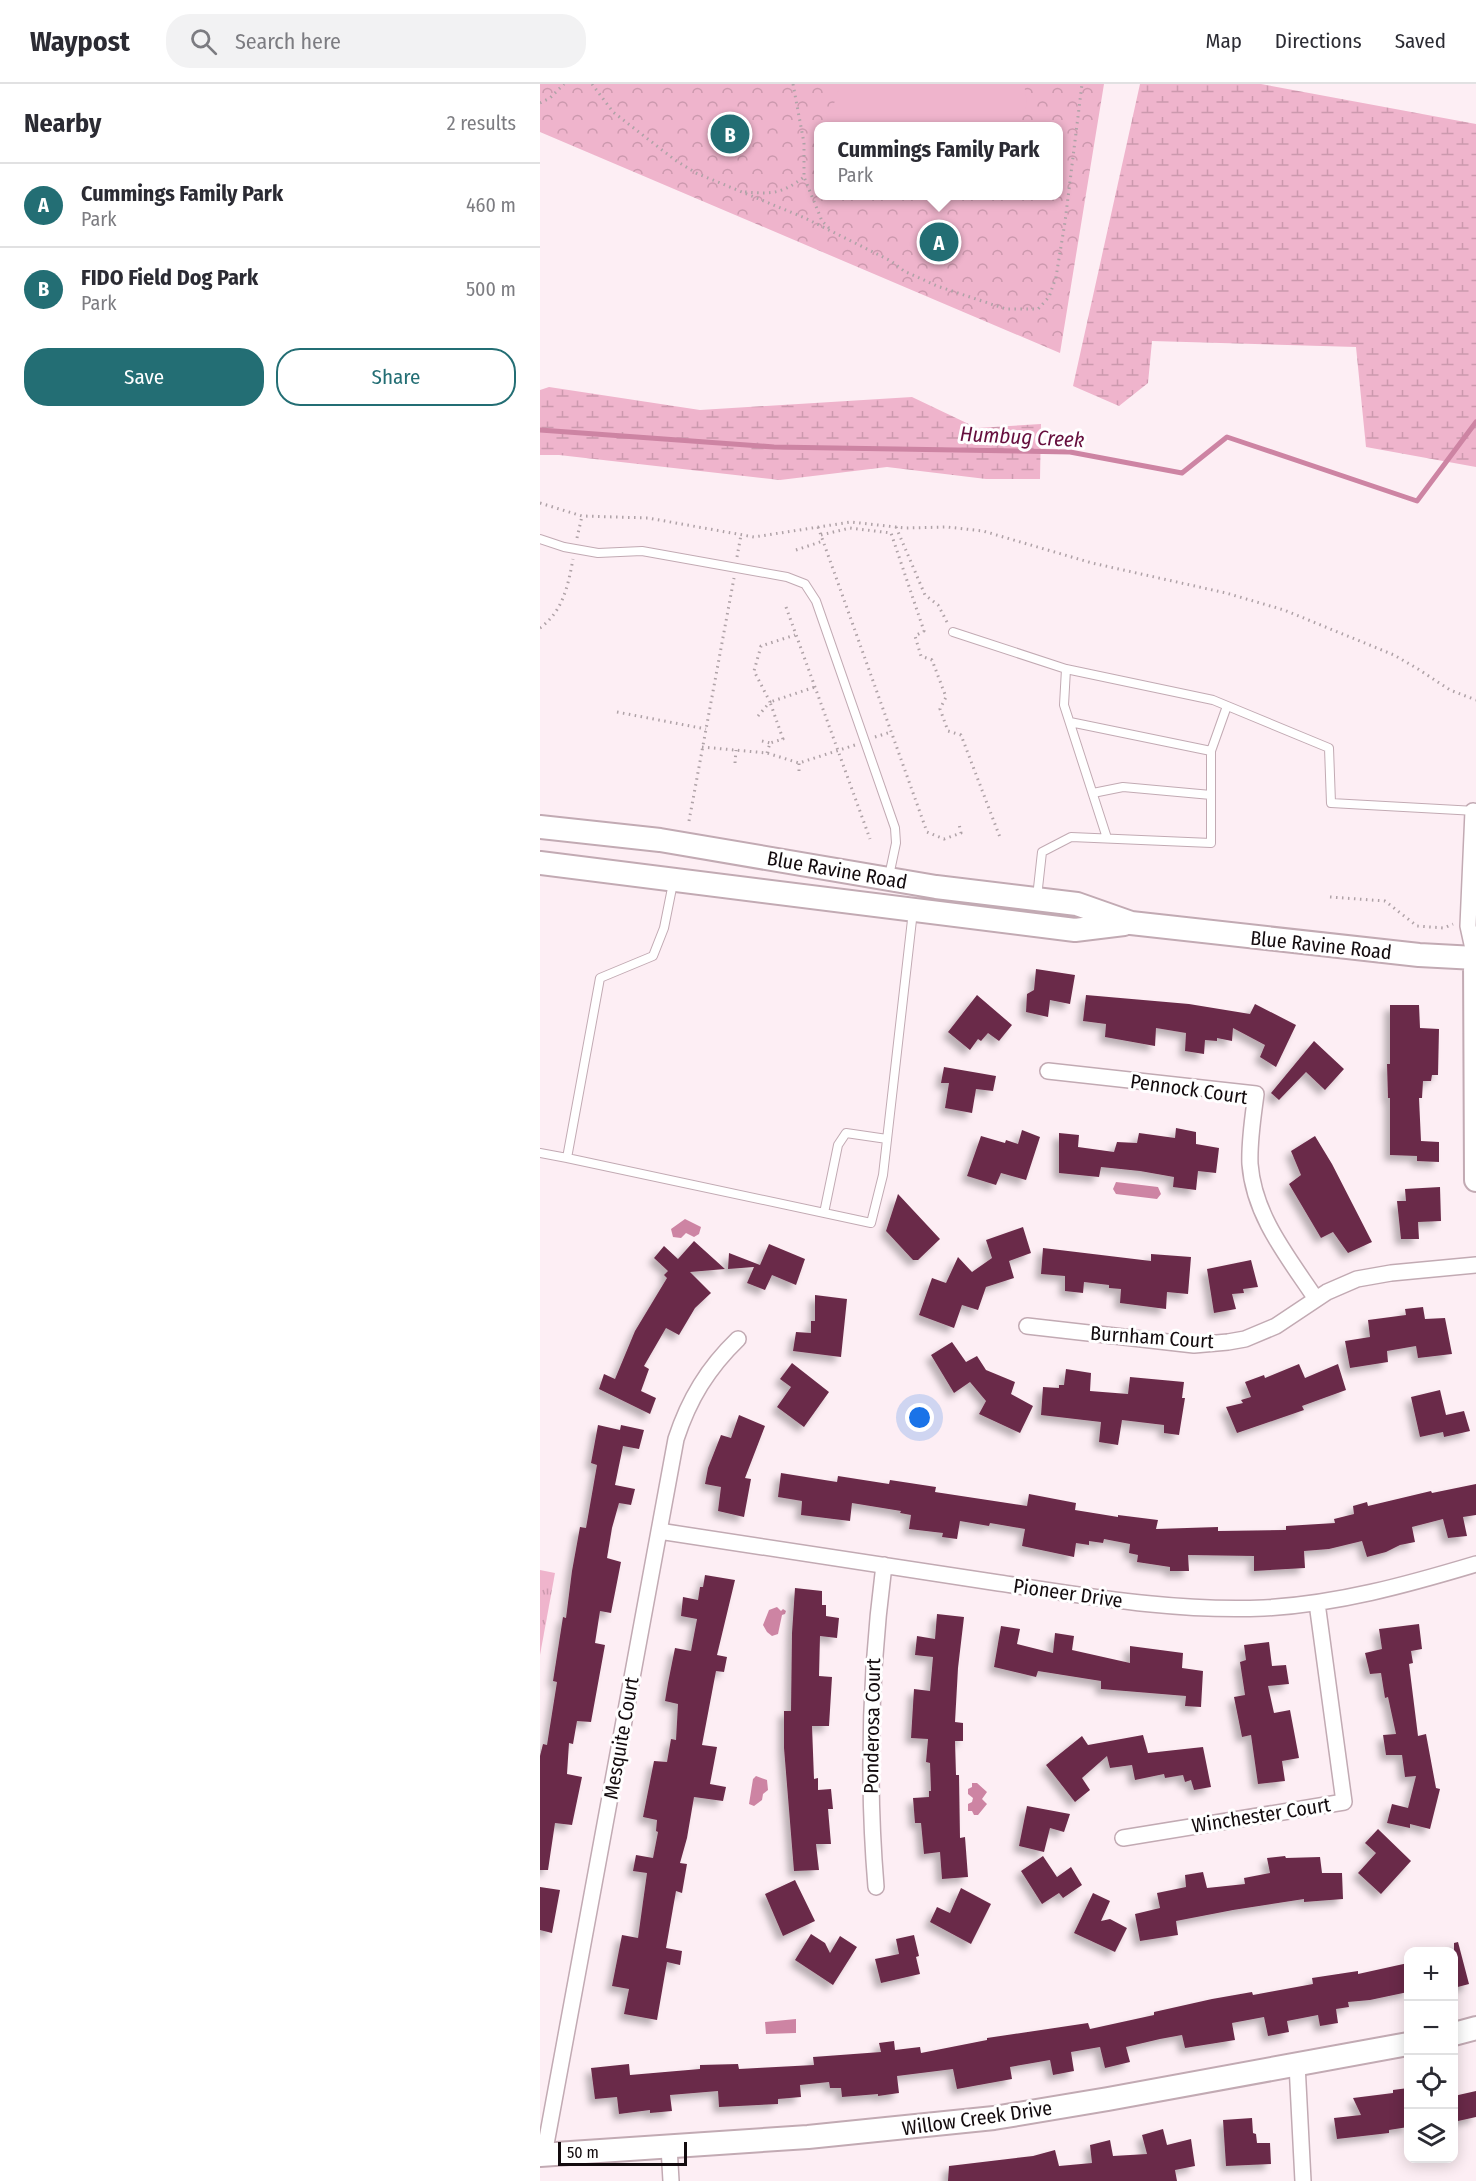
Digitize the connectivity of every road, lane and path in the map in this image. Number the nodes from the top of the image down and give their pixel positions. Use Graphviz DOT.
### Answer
graph roads {
  1 [pos="564,84"];
  2 [pos="592,84"];
  3 [pos="793,84"];
  4 [pos="1082,84"];
  5 [pos="540,103"];
  6 [pos="804,177"];
  7 [pos="742,192"];
  8 [pos="833,233"];
  9 [pos="540,502"];
  10 [pos="582,516"];
  11 [pos="818,527"];
  12 [pos="896,527"];
  13 [pos="741,535"];
  14 [pos="821,535"];
  15 [pos="578,536"];
  16 [pos="540,539"];
  17 [pos="823,541"];
  18 [pos="796,550"];
  19 [pos="573,561"];
  20 [pos="736,568"];
  21 [pos="786,607"];
  22 [pos="540,628"];
  23 [pos="953,632"];
  24 [pos="796,635"];
  25 [pos="1066,669"];
  26 [pos="815,687"];
  27 [pos="1476,700"];
  28 [pos="770,702"];
  29 [pos="1227,705"];
  30 [pos="616,712"];
  31 [pos="758,716"];
  32 [pos="1070,722"];
  33 [pos="706,729"];
  34 [pos="783,739"];
  35 [pos="762,741"];
  36 [pos="770,743"];
  37 [pos="785,744"];
  38 [pos="702,747"];
  39 [pos="736,750"];
  40 [pos="838,750"];
  41 [pos="1211,751"];
  42 [pos="767,753"];
  43 [pos="735,763"];
  44 [pos="799,763"];
  45 [pos="799,771"];
  46 [pos="1093,793"];
  47 [pos="1211,795"];
  48 [pos="1475,811"];
  49 [pos="540,814"];
  50 [pos="689,821"];
  51 [pos="959,824"];
  52 [pos="540,827"];
  53 [pos="567,830"];
  54 [pos="1107,838"];
  55 [pos="870,839"];
  56 [pos="1001,840"];
  57 [pos="540,863"];
  58 [pos="674,878"];
  59 [pos="889,878"];
  60 [pos="1330,897"];
  61 [pos="1037,899"];
  62 [pos="913,911"];
  63 [pos="1458,916"];
  64 [pos="1131,923"];
  65 [pos="1476,957"];
  66 [pos="1048,1071"];
  67 [pos="1475,1109"];
  68 [pos="887,1139"];
  69 [pos="540,1153"];
  70 [pos="567,1158"];
  71 [pos="1476,1180"];
  72 [pos="824,1213"];
  73 [pos="1476,1265"];
  74 [pos="1316,1299"];
  75 [pos="1027,1326"];
  76 [pos="738,1339"];
  77 [pos="659,1531"];
  78 [pos="1476,1564"];
  79 [pos="884,1565"];
  80 [pos="1317,1603"];
  81 [pos="1123,1838"];
  82 [pos="876,1887"];
  83 [pos="1476,2028"];
  84 [pos="1458,2033"];
  85 [pos="1404,2045"];
  86 [pos="1297,2064"];
  87 [pos="669,2147"];
  88 [pos="542,2155"];
  89 [pos="671,2181"];
  90 [pos="1303,2181"];
  1 -- 5 [label="path"];
  2 -- 7 [label="path"];
  3 -- 6 [label="path"];
  4 -- 8 [label="path"];
  6 -- 7 [label="path"];
  6 -- 8 [label="path"];
  7 -- 8 [label="path"];
  9 -- 10 [label="path"];
  10 -- 13 [label="path"];
  10 -- 15 [label="path"];
  11 -- 12 [label="path"];
  11 -- 13 [label="path"];
  11 -- 14 [label="path"];
  12 -- 23 [label="path"];
  12 -- 27 [label="path"];
  13 -- 20 [label="path"];
  14 -- 17 [label="path"];
  14 -- 56 [label="path"];
  16 -- 20 [label="lane"];
  17 -- 18 [label="path"];
  17 -- 51 [label="path"];
  19 -- 22 [label="path"];
  20 -- 33 [label="path"];
  20 -- 59 [label="lane"];
  21 -- 24 [label="path"];
  23 -- 25 [label="lane"];
  24 -- 26 [label="path"];
  24 -- 28 [label="path"];
  25 -- 29 [label="lane"];
  25 -- 32 [label="lane"];
  26 -- 28 [label="path"];
  26 -- 40 [label="path"];
  28 -- 31 [label="path"];
  28 -- 34 [label="path"];
  29 -- 41 [label="lane"];
  29 -- 48 [label="lane"];
  30 -- 33 [label="path"];
  32 -- 41 [label="lane"];
  32 -- 46 [label="lane"];
  33 -- 38 [label="path"];
  34 -- 36 [label="path"];
  34 -- 37 [label="path"];
  35 -- 36 [label="path"];
  36 -- 42 [label="path"];
  38 -- 39 [label="path"];
  38 -- 50 [label="path"];
  39 -- 42 [label="path"];
  39 -- 43 [label="path"];
  40 -- 44 [label="path"];
  40 -- 55 [label="path"];
  41 -- 47 [label="lane"];
  42 -- 44 [label="path"];
  44 -- 45 [label="path"];
  46 -- 47 [label="lane"];
  46 -- 54 [label="lane"];
  47 -- 54 [label="lane"];
  48 -- 65 [label="street"];
  49 -- 53 [label="main road"];
  52 -- 53 [label="main road, Blue Ravine Road"];
  53 -- 59 [label="main road, Blue Ravine Road"];
  54 -- 61 [label="lane"];
  57 -- 58 [label="main road, Blue Ravine Road"];
  58 -- 62 [label="main road, Blue Ravine Road"];
  58 -- 70 [label="lane"];
  59 -- 61 [label="main road, Blue Ravine Road"];
  60 -- 63 [label="path"];
  61 -- 64 [label="main road, Blue Ravine Road"];
  62 -- 64 [label="main road, Blue Ravine Road"];
  62 -- 68 [label="lane"];
  64 -- 65 [label="main road, Blue Ravine Road"];
  65 -- 67 [label="main road"];
  66 -- 74 [label="street, Pennock Court"];
  67 -- 71 [label="main road"];
  68 -- 72 [label="lane"];
  68 -- 72 [label="lane"];
  69 -- 70 [label="lane"];
  70 -- 72 [label="lane"];
  73 -- 74 [label="street, Burnham Court"];
  74 -- 75 [label="street, Burnham Court"];
  76 -- 77 [label="street, Mesquite Court"];
  77 -- 79 [label="street, Pioneer Drive"];
  77 -- 88 [label="street, Mesquite Court"];
  78 -- 80 [label="street, Pioneer Drive"];
  79 -- 80 [label="street, Pioneer Drive"];
  79 -- 82 [label="street, Ponderosa Court"];
  80 -- 81 [label="street, Winchester Court"];
  83 -- 84 [label="main road"];
  85 -- 86 [label="main road, Willow Creek Drive"];
  86 -- 87 [label="main road, Willow Creek Drive"];
  86 -- 90 [label="street"];
  87 -- 88 [label="main road, Willow Creek Drive"];
  87 -- 89 [label="street"];
}
